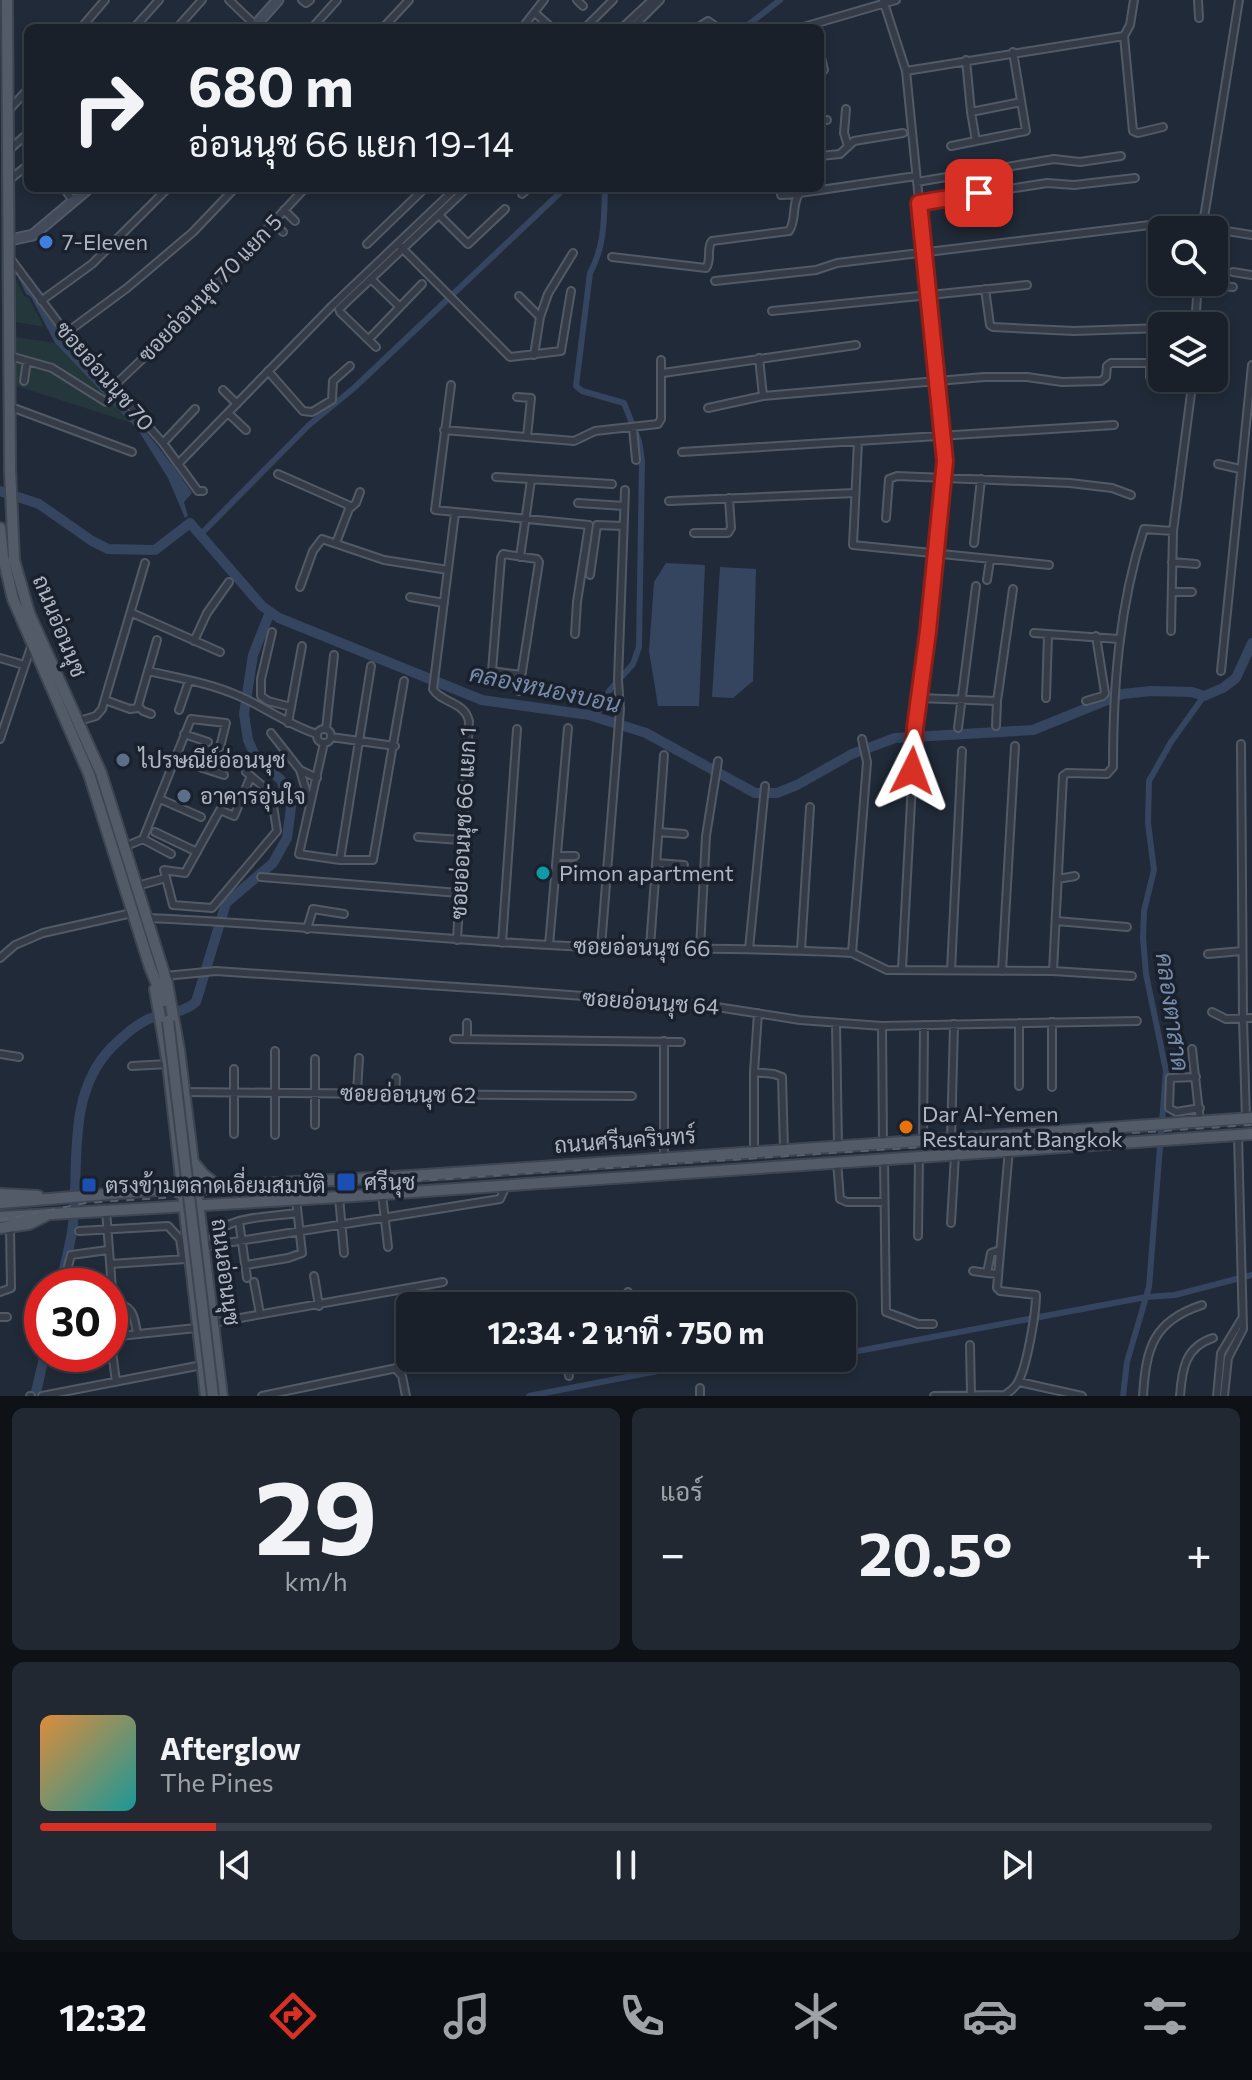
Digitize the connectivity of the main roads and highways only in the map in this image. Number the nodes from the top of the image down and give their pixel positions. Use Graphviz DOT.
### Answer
graph roads {
  1 [pos="7,0"];
  2 [pos="5,240"];
  3 [pos="0,528"];
  4 [pos="155,965"];
  5 [pos="1249,1119"];
  6 [pos="1252,1134"];
  7 [pos="190,1139"];
  8 [pos="177,1141"];
  9 [pos="739,1153"];
  10 [pos="192,1160"];
  11 [pos="179,1163"];
  12 [pos="741,1170"];
  13 [pos="219,1187"];
  14 [pos="181,1188"];
  15 [pos="195,1188"];
  16 [pos="158,1191"];
  17 [pos="0,1194"];
  18 [pos="48,1199"];
  19 [pos="0,1203"];
  20 [pos="223,1204"];
  21 [pos="197,1205"];
  22 [pos="183,1206"];
  23 [pos="158,1207"];
  24 [pos="48,1213"];
  25 [pos="0,1217"];
  26 [pos="200,1227"];
  27 [pos="5,1228"];
  28 [pos="185,1228"];
  29 [pos="206,1247"];
  30 [pos="186,1256"];
  31 [pos="206,1396"];
  32 [pos="213,1396"];
  33 [pos="222,1396"];
  1 -- 2 [label="main road, ถนนอ่อนนุช"];
  2 -- 4 [label="main road, ถนนอ่อนนุช"];
  3 -- 4 [label="main road, ถนนอ่อนนุช"];
  4 -- 7 [label="main road, ถนนอ่อนนุช"];
  4 -- 8 [label="main road, ถนนอ่อนนุช"];
  4 -- 32 [label="main road, ถนนอ่อนนุช, bridge"];
  5 -- 9 [label="main road, ถนนศรีนครินทร์"];
  6 -- 12 [label="main road, ถนนศรีนครินทร์"];
  7 -- 8 [label="main road"];
  7 -- 10 [label="main road, ถนนอ่อนนุช"];
  8 -- 11 [label="main road, ถนนอ่อนนุช"];
  9 -- 12 [label="main road"];
  9 -- 13 [label="main road, ถนนศรีนครินทร์"];
  10 -- 13 [label="main road"];
  10 -- 15 [label="main road, ถนนอ่อนนุช"];
  11 -- 14 [label="main road, ถนนอ่อนนุช"];
  11 -- 16 [label="main road"];
  12 -- 20 [label="main road, ถนนศรีนครินทร์"];
  13 -- 15 [label="main road, ถนนศรีนครินทร์"];
  14 -- 15 [label="main road, ถนนศรีนครินทร์"];
  14 -- 16 [label="main road, ถนนศรีนครินทร์"];
  14 -- 22 [label="main road, ถนนอ่อนนุช"];
  15 -- 21 [label="main road, ถนนอ่อนนุช"];
  16 -- 18 [label="main road, ถนนศรีนครินทร์"];
  17 -- 18 [label="main road"];
  18 -- 19 [label="main road, ถนนศรีนครินทร์"];
  20 -- 21 [label="main road, ถนนศรีนครินทร์"];
  20 -- 26 [label="main road"];
  21 -- 22 [label="main road, ถนนศรีนครินทร์"];
  21 -- 26 [label="main road, ถนนอ่อนนุช"];
  22 -- 23 [label="main road, ถนนศรีนครินทร์"];
  22 -- 28 [label="main road, ถนนอ่อนนุช"];
  23 -- 24 [label="main road, ถนนศรีนครินทร์"];
  23 -- 28 [label="main road"];
  24 -- 25 [label="main road, ถนนศรีนครินทร์"];
  24 -- 27 [label="main road"];
  26 -- 29 [label="main road, ถนนอ่อนนุช"];
  28 -- 30 [label="main road, ถนนอ่อนนุช"];
  29 -- 30 [label="main road"];
  29 -- 33 [label="main road, ถนนอ่อนนุช"];
  30 -- 31 [label="main road, ถนนอ่อนนุช"];
}
